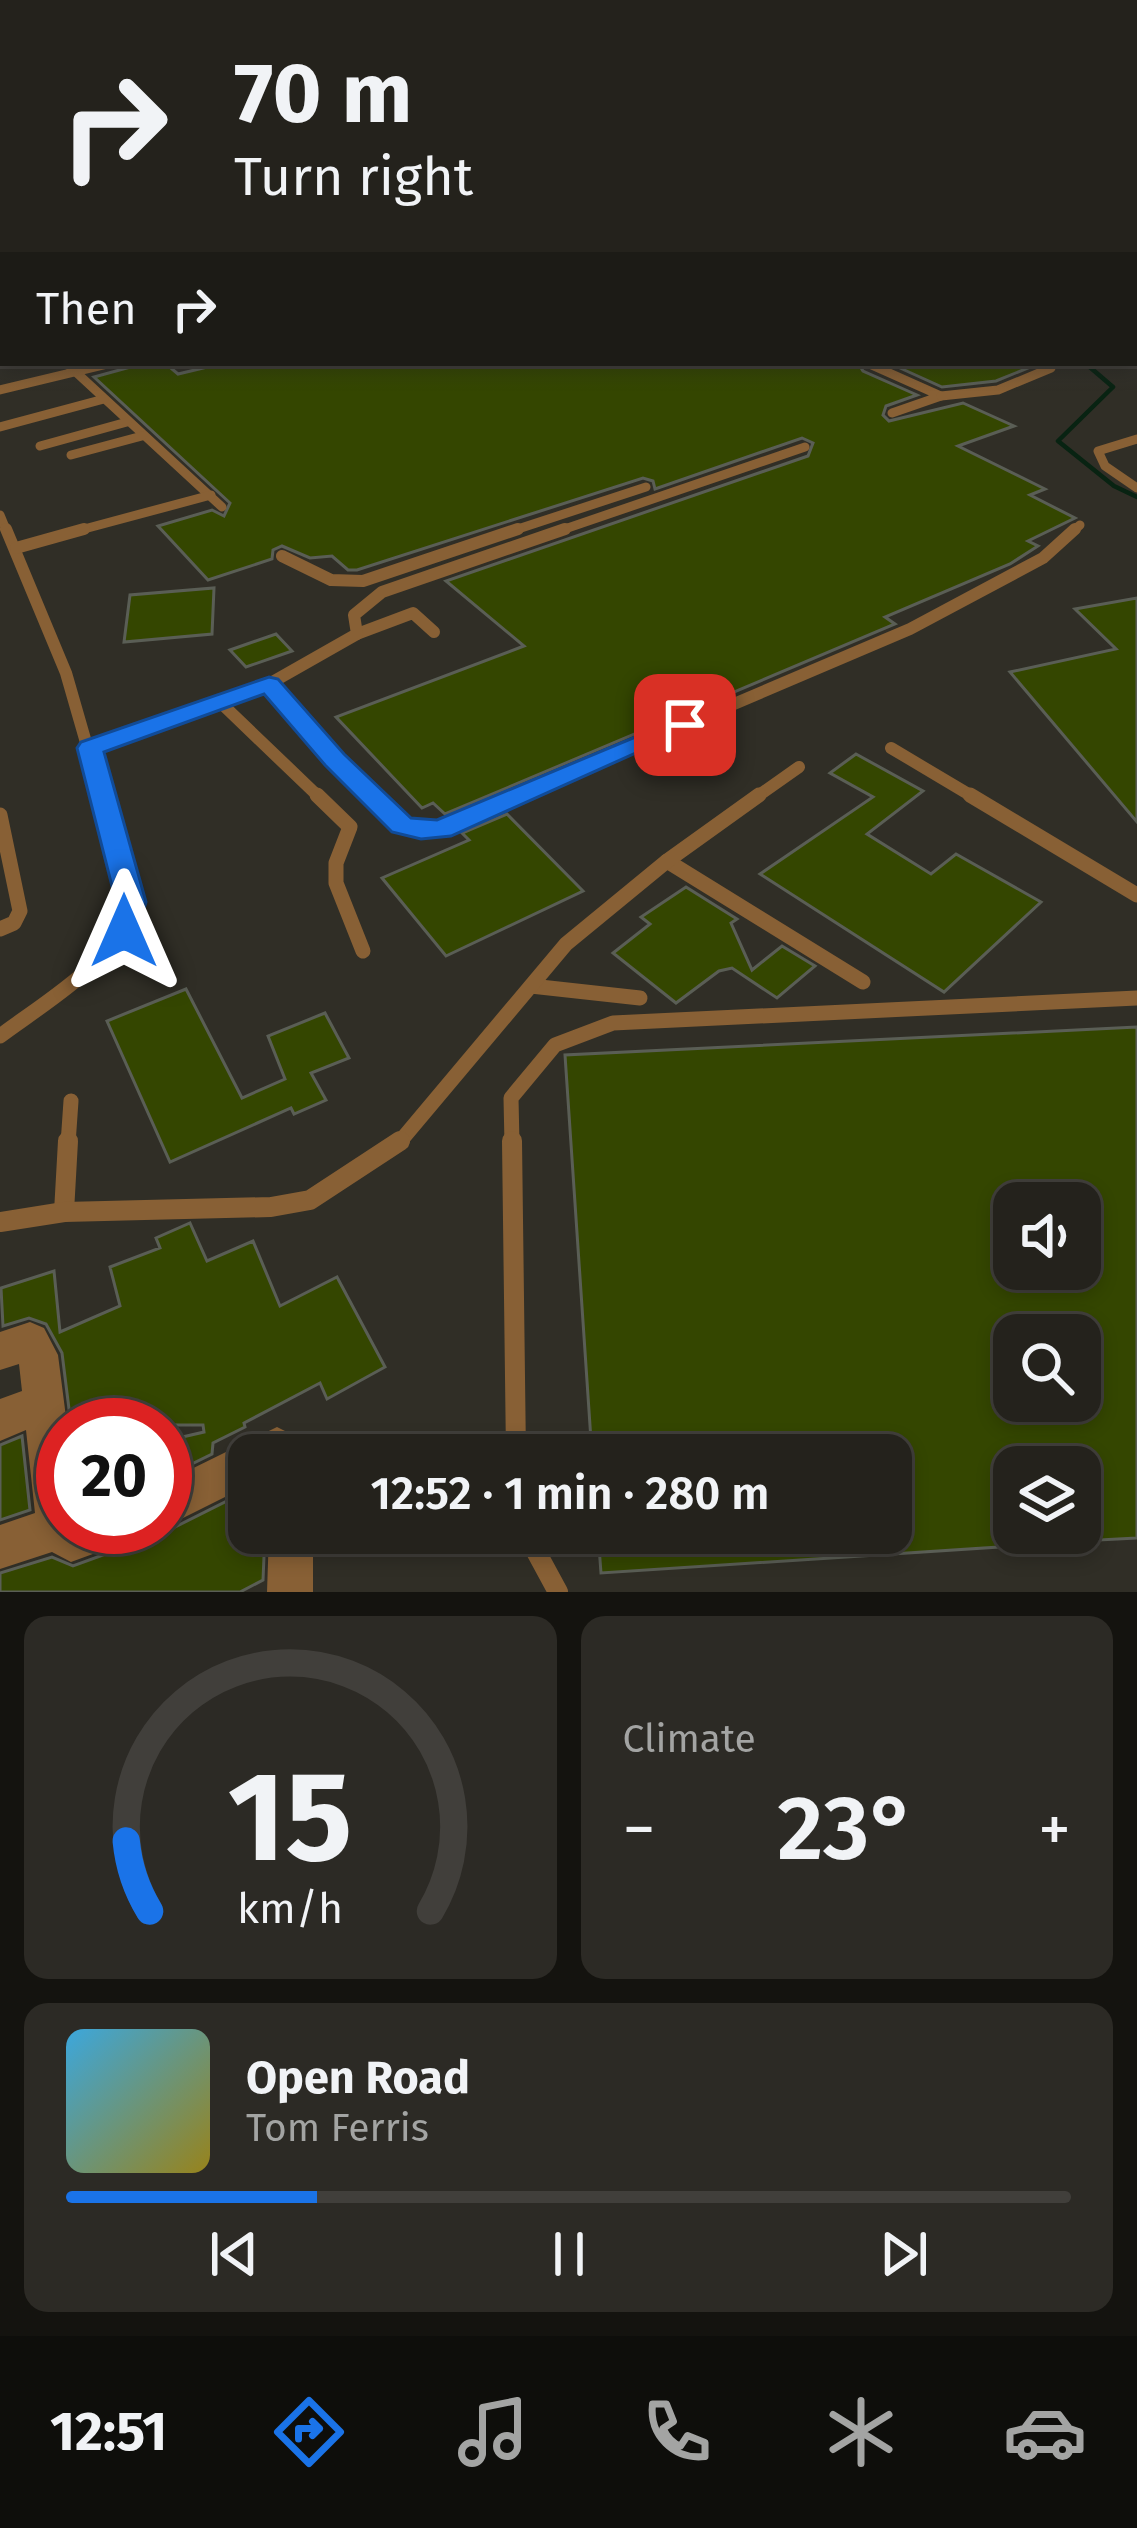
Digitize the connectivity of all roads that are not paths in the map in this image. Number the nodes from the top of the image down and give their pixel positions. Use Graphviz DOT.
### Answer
graph roads {
  1 [pos="73,366"];
  2 [pos="874,366"];
  3 [pos="1050,366"];
  4 [pos="0,387"];
  5 [pos="941,396"];
  6 [pos="104,399"];
  7 [pos="892,413"];
  8 [pos="128,422"];
  9 [pos="0,427"];
  10 [pos="142,436"];
  11 [pos="1137,439"];
  12 [pos="40,446"];
  13 [pos="805,447"];
  14 [pos="71,455"];
  15 [pos="646,487"];
  16 [pos="1137,488"];
  17 [pos="212,495"];
  18 [pos="223,506"];
  19 [pos="0,515"];
  20 [pos="1080,526"];
  21 [pos="16,548"];
  22 [pos="281,556"];
  23 [pos="434,632"];
  24 [pos="357,634"];
  25 [pos="269,684"];
  26 [pos="222,704"];
  27 [pos="90,748"];
  28 [pos="891,748"];
  29 [pos="800,767"];
  30 [pos="0,815"];
  31 [pos="667,861"];
  32 [pos="1137,895"];
  33 [pos="0,929"];
  34 [pos="363,951"];
  35 [pos="863,982"];
  36 [pos="532,986"];
  37 [pos="640,998"];
  38 [pos="1137,998"];
  39 [pos="0,1036"];
  40 [pos="71,1101"];
  41 [pos="64,1212"];
  42 [pos="0,1222"];
  43 [pos="0,1351"];
  44 [pos="42,1398"];
  45 [pos="36,1406"];
  46 [pos="0,1420"];
  47 [pos="516,1434"];
  48 [pos="228,1473"];
  49 [pos="192,1491"];
  50 [pos="36,1535"];
  51 [pos="0,1547"];
  52 [pos="290,1554"];
  53 [pos="537,1554"];
  54 [pos="290,1592"];
  55 [pos="558,1592"];
  1 -- 4 [label="lane"];
  1 -- 6 [label="lane"];
  2 -- 5 [label="lane"];
  3 -- 5 [label="lane"];
  5 -- 7 [label="lane"];
  6 -- 8 [label="lane"];
  6 -- 9 [label="lane"];
  8 -- 10 [label="lane"];
  8 -- 12 [label="lane"];
  10 -- 14 [label="lane"];
  10 -- 17 [label="lane"];
  11 -- 16 [label="lane"];
  13 -- 24 [label="lane"];
  15 -- 22 [label="lane"];
  17 -- 18 [label="lane"];
  17 -- 21 [label="lane"];
  19 -- 21 [label="lane"];
  20 -- 25 [label="lane"];
  21 -- 27 [label="lane"];
  23 -- 24 [label="lane"];
  24 -- 25 [label="lane"];
  25 -- 26 [label="lane"];
  26 -- 27 [label="lane"];
  26 -- 34 [label="lane"];
  27 -- 39 [label="lane"];
  28 -- 32 [label="lane"];
  29 -- 31 [label="lane"];
  30 -- 33 [label="lane"];
  31 -- 35 [label="lane"];
  31 -- 36 [label="lane"];
  36 -- 37 [label="lane"];
  36 -- 41 [label="lane"];
  38 -- 47 [label="lane"];
  40 -- 41 [label="lane"];
  41 -- 42 [label="lane"];
  43 -- 44 [label="street"];
  45 -- 46 [label="street"];
  48 -- 49 [label="street"];
  50 -- 51 [label="street"];
  52 -- 54 [label="street"];
  53 -- 55 [label="lane"];
}
